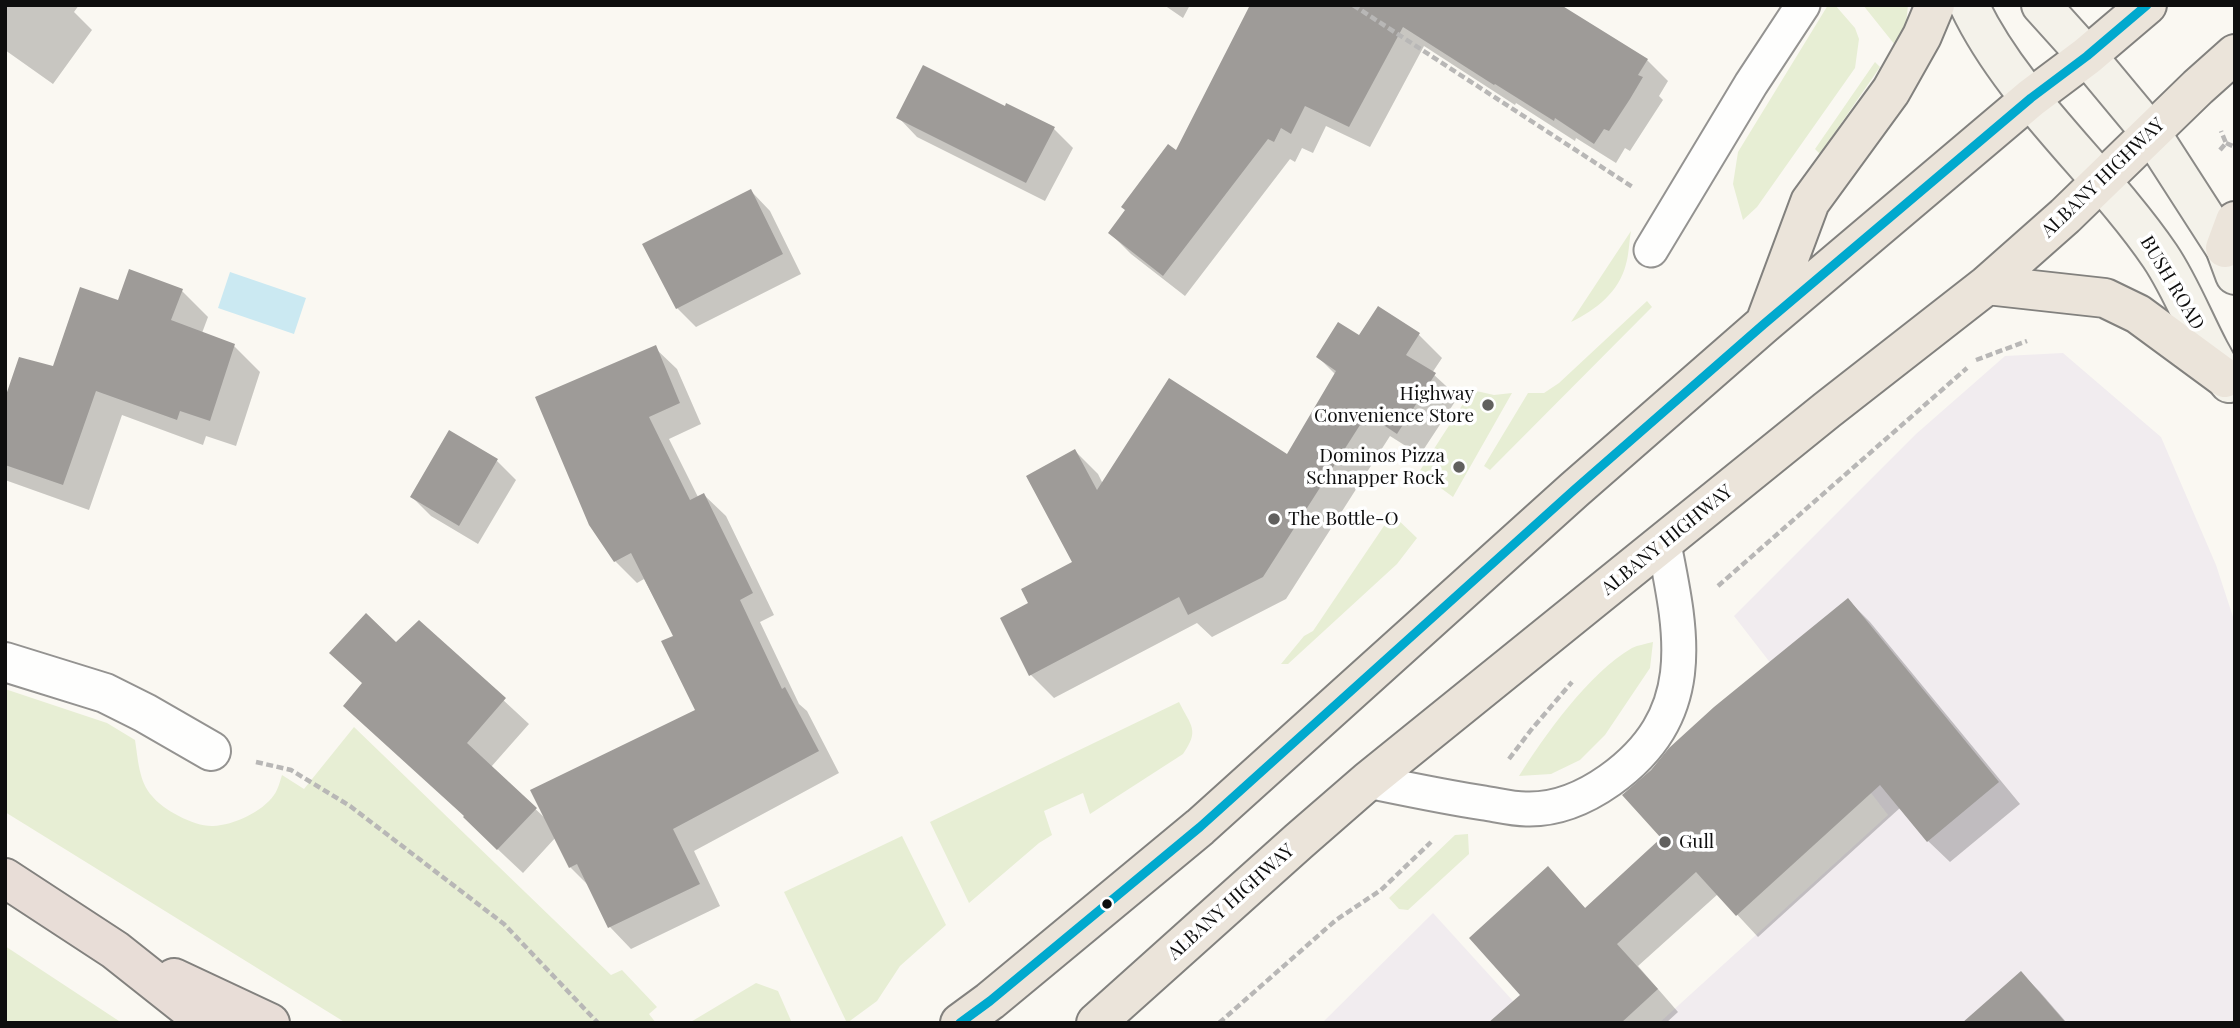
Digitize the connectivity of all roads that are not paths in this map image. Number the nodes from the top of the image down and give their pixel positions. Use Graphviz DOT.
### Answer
graph roads {
  1 [pos="1803,5"];
  2 [pos="1935,5"];
  3 [pos="1969,5"];
  4 [pos="2041,5"];
  5 [pos="2147,5"];
  6 [pos="2235,54"];
  7 [pos="2087,56"];
  8 [pos="2031,98"];
  9 [pos="2151,133"];
  10 [pos="2101,181"];
  11 [pos="2231,248"];
  12 [pos="1651,250"];
  13 [pos="1987,285"];
  14 [pos="1764,324"];
  15 [pos="2230,384"];
  16 [pos="1664,544"];
  17 [pos="5,662"];
  18 [pos="211,751"];
  19 [pos="1368,781"];
  20 [pos="5,878"];
  21 [pos="115,950"];
  22 [pos="207,1023"];
  23 [pos="270,1023"];
  24 [pos="960,1023"];
  25 [pos="1096,1023"];
  1 -- 12 [label="lane"];
  2 -- 14 [label="main road"];
  3 -- 8 [label="main road, BUSH ROAD"];
  4 -- 7 [label="main road"];
  5 -- 7 [label="main road"];
  6 -- 9 [label="main road, ALBANY HIGHWAY"];
  7 -- 8 [label="main road"];
  7 -- 9 [label="main road"];
  8 -- 10 [label="main road, BUSH ROAD"];
  8 -- 14 [label="main road"];
  9 -- 10 [label="main road, ALBANY HIGHWAY"];
  9 -- 11 [label="main road"];
  10 -- 13 [label="main road, ALBANY HIGHWAY"];
  10 -- 15 [label="main road, BUSH ROAD"];
  13 -- 15 [label="main road"];
  13 -- 16 [label="main road, ALBANY HIGHWAY"];
  14 -- 24 [label="main road"];
  16 -- 19 [label="main road, ALBANY HIGHWAY"];
  16 -- 19 [label="lane"];
  17 -- 18 [label="street"];
  19 -- 25 [label="main road, ALBANY HIGHWAY"];
  20 -- 21 [label="highway"];
  21 -- 22 [label="highway"];
  21 -- 23 [label="highway"];
}
